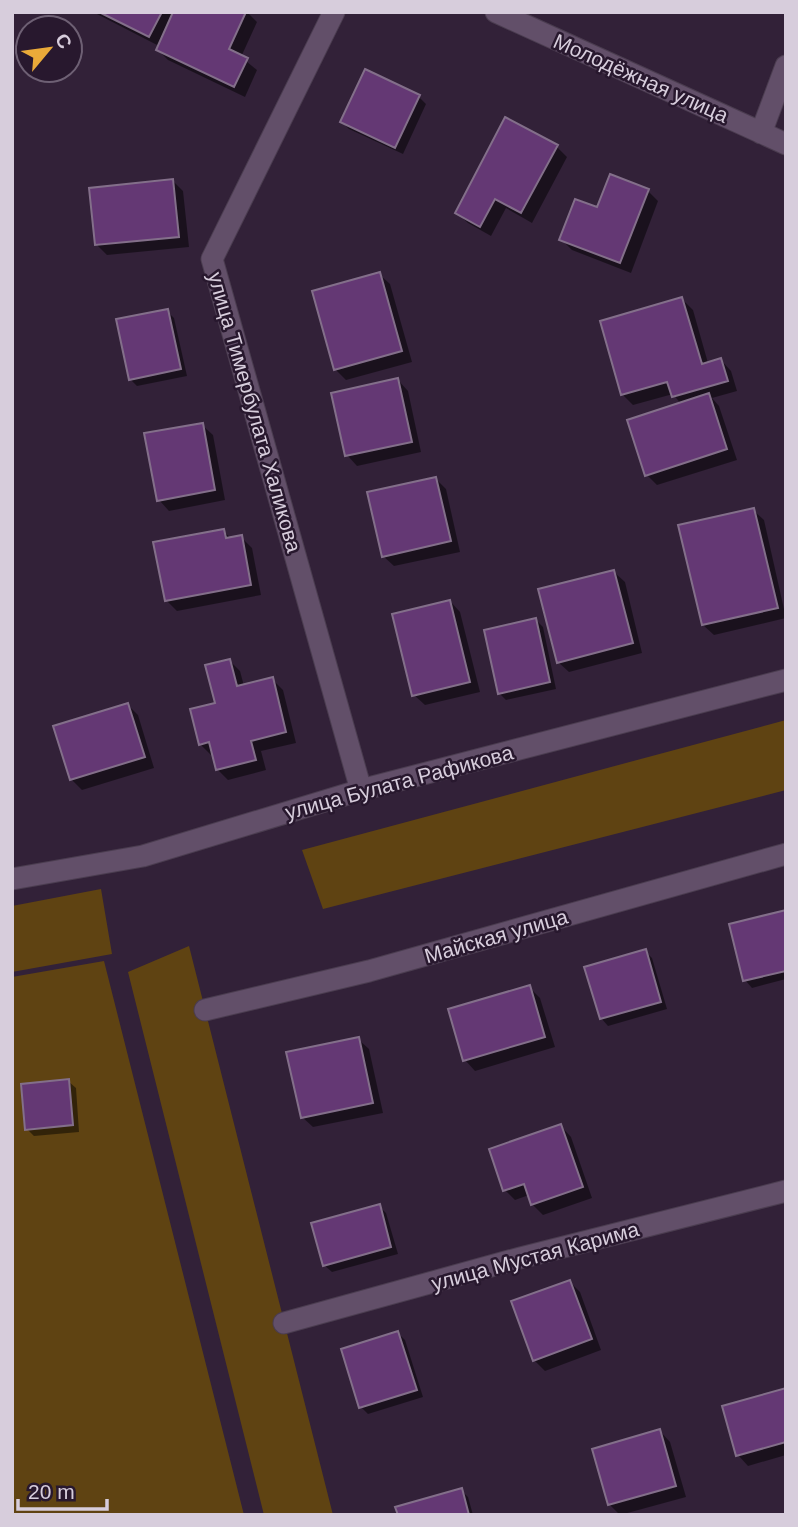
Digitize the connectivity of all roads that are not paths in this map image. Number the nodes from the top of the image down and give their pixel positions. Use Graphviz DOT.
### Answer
graph roads {
  1 [pos="334,12"];
  2 [pos="496,12"];
  3 [pos="786,66"];
  4 [pos="761,132"];
  5 [pos="786,144"];
  6 [pos="786,680"];
  7 [pos="362,790"];
  8 [pos="786,854"];
  9 [pos="12,879"];
  10 [pos="205,1010"];
  11 [pos="786,1191"];
  12 [pos="284,1323"];
  1 -- 7 [label="street, улица Тимербулата Халикова"];
  2 -- 4 [label="street, Молодёжная улица"];
  3 -- 4 [label="street"];
  4 -- 5 [label="street, Молодёжная улица"];
  6 -- 7 [label="street, улица Булата Рафикова"];
  7 -- 9 [label="street, улица Булата Рафикова"];
  8 -- 10 [label="street, Майская улица"];
  11 -- 12 [label="street, улица Мустая Карима"];
}
